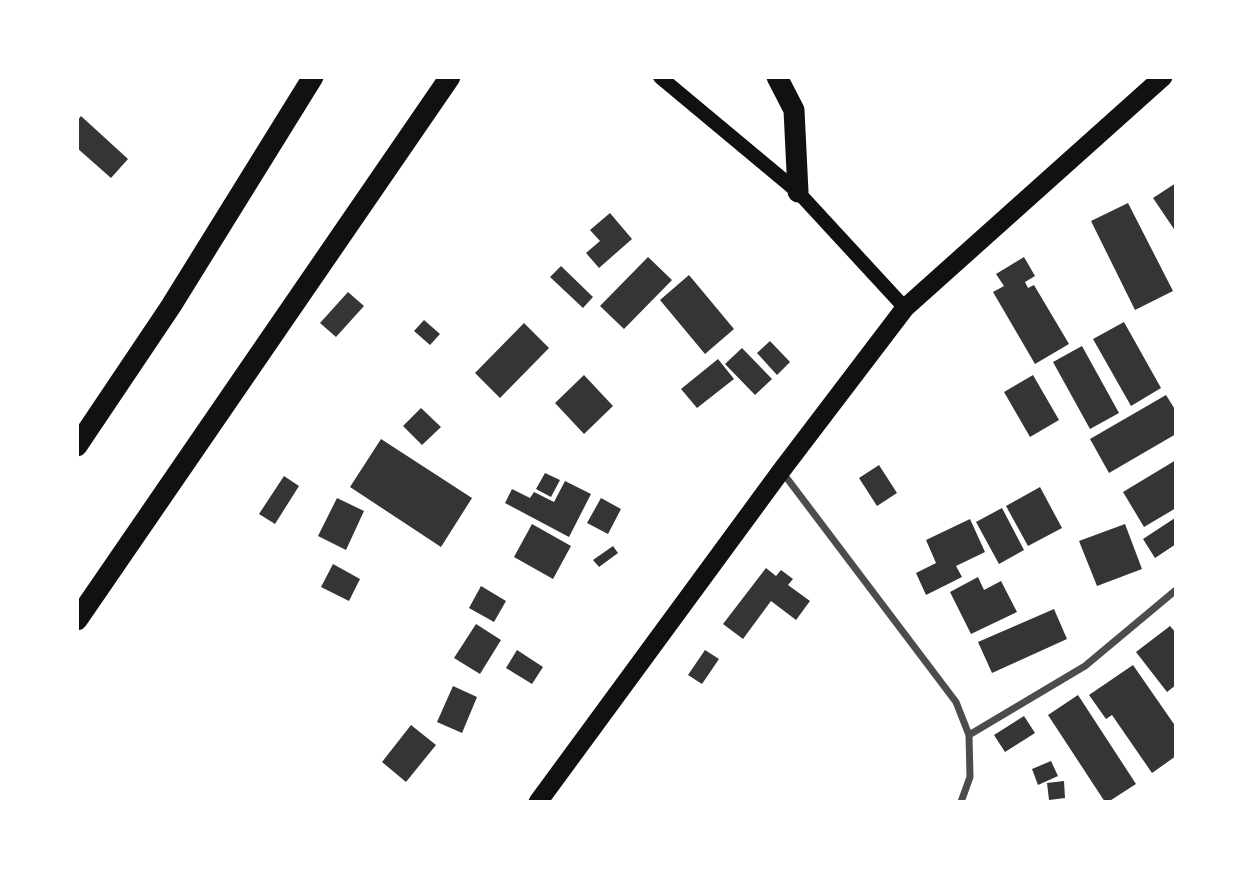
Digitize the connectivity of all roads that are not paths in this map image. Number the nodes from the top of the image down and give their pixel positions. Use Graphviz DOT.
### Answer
graph roads {
  1 [pos="313,77"];
  2 [pos="450,77"];
  3 [pos="660,77"];
  4 [pos="777,77"];
  5 [pos="1163,77"];
  6 [pos="798,192"];
  7 [pos="905,309"];
  8 [pos="77,446"];
  9 [pos="781,471"];
  10 [pos="1176,590"];
  11 [pos="77,620"];
  12 [pos="969,735"];
  13 [pos="538,802"];
  14 [pos="961,802"];
  1 -- 8 [label="highway"];
  2 -- 11 [label="highway"];
  3 -- 6 [label="main road"];
  4 -- 6 [label="highway"];
  5 -- 7 [label="highway"];
  6 -- 7 [label="main road"];
  7 -- 9 [label="highway"];
  9 -- 12 [label="street"];
  9 -- 13 [label="highway"];
  10 -- 12 [label="street"];
  12 -- 14 [label="street"];
}
